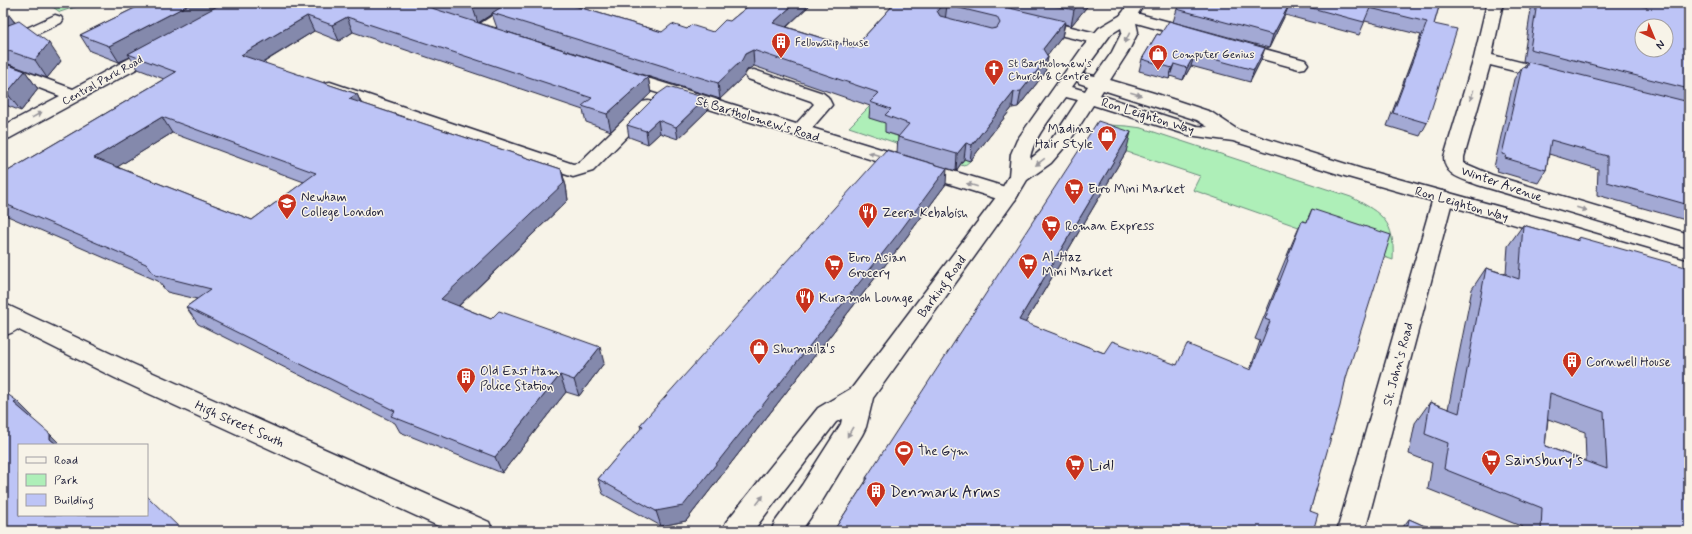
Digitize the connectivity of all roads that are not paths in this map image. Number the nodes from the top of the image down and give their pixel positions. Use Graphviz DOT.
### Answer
graph roads {
  1 [pos="523,3"];
  2 [pos="1495,3"];
  3 [pos="1131,12"];
  4 [pos="55,20"];
  5 [pos="1021,21"];
  6 [pos="504,37"];
  7 [pos="1098,39"];
  8 [pos="171,42"];
  9 [pos="3,45"];
  10 [pos="1483,58"];
  11 [pos="1299,64"];
  12 [pos="3,68"];
  13 [pos="608,71"];
  14 [pos="754,76"];
  15 [pos="1566,79"];
  16 [pos="317,82"];
  17 [pos="1067,82"];
  18 [pos="667,90"];
  19 [pos="1094,90"];
  20 [pos="74,95"];
  21 [pos="800,131"];
  22 [pos="3,134"];
  23 [pos="1019,176"];
  24 [pos="1008,195"];
  25 [pos="1443,198"];
  26 [pos="1689,241"];
  27 [pos="1689,269"];
  28 [pos="7,319"];
  29 [pos="861,395"];
  30 [pos="479,531"];
  31 [pos="736,531"];
  32 [pos="785,531"];
  33 [pos="1351,531"];
  1 -- 6 [label="main road"];
  2 -- 10 [label="main road, Winter Avenue"];
  3 -- 7 [label="main road, Barking Road"];
  3 -- 11 [label="main road"];
  3 -- 19 [label="main road, Barking Road, one-way"];
  4 -- 9 [label="main road"];
  5 -- 7 [label="main road"];
  7 -- 17 [label="main road, Barking Road"];
  8 -- 20 [label="main road, Central Park Road"];
  10 -- 15 [label="main road"];
  10 -- 26 [label="main road, Winter Avenue, one-way"];
  12 -- 20 [label="main road"];
  13 -- 18 [label="main road, St Bartholomew's Road"];
  14 -- 21 [label="main road"];
  16 -- 18 [label="main road"];
  17 -- 19 [label="main road, Ron Leighton Way"];
  17 -- 23 [label="main road, Barking Road"];
  18 -- 21 [label="main road, St Bartholomew's Road"];
  19 -- 23 [label="main road, Barking Road, one-way"];
  19 -- 25 [label="main road, Ron Leighton Way"];
  22 -- 20 [label="main road, Central Park Road, one-way"];
  24 -- 21 [label="main road, St Bartholomew's Road, one-way"];
  23 -- 24 [label="main road, Barking Road"];
  24 -- 29 [label="main road, Barking Road"];
  25 -- 27 [label="main road, Ron Leighton Way"];
  25 -- 33 [label="main road, St. John's Road"];
  28 -- 30 [label="main road, High Street South"];
  31 -- 29 [label="main road, Barking Road, one-way"];
  29 -- 32 [label="main road, Barking Road, one-way"];
}
